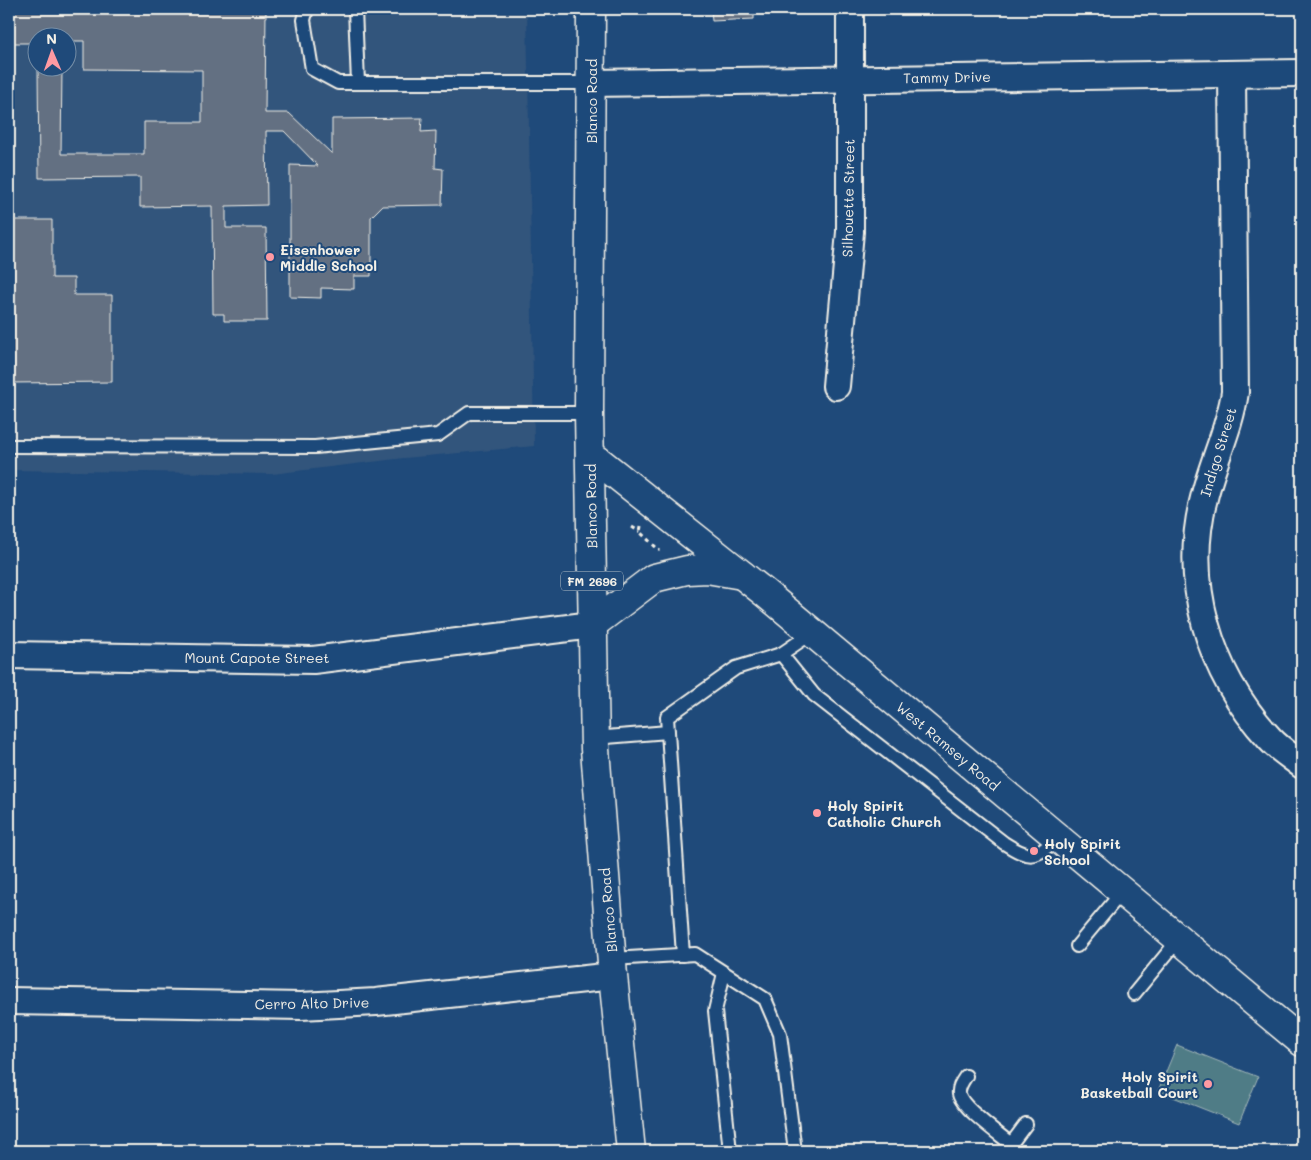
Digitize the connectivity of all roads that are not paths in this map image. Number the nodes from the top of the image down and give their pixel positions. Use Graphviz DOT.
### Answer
graph roads {
  1 [pos="307,9"];
  2 [pos="355,9"];
  3 [pos="591,9"];
  4 [pos="850,9"];
  5 [pos="1302,73"];
  6 [pos="1232,74"];
  7 [pos="849,78"];
  8 [pos="358,83"];
  9 [pos="591,83"];
  10 [pos="836,386"];
  11 [pos="589,413"];
  12 [pos="9,446"];
  13 [pos="590,454"];
  14 [pos="742,575"];
  15 [pos="592,625"];
  16 [pos="812,633"];
  17 [pos="9,654"];
  18 [pos="782,654"];
  19 [pos="668,732"];
  20 [pos="594,738"];
  21 [pos="1302,766"];
  22 [pos="1057,837"];
  23 [pos="1122,892"];
  24 [pos="1178,939"];
  25 [pos="1076,946"];
  26 [pos="683,955"];
  27 [pos="612,968"];
  28 [pos="724,973"];
  29 [pos="1134,994"];
  30 [pos="9,1001"];
  31 [pos="1302,1042"];
  32 [pos="966,1076"];
  33 [pos="1026,1124"];
  34 [pos="1015,1148"];
  35 [pos="631,1151"];
  36 [pos="730,1151"];
  37 [pos="795,1151"];
  1 -- 8 [label="lane"];
  2 -- 8 [label="lane"];
  3 -- 9 [label="main road, Blanco Road / FM 2696"];
  4 -- 7 [label="street, Silhouette Street"];
  5 -- 6 [label="street, Tammy Drive"];
  6 -- 7 [label="street, Tammy Drive"];
  6 -- 21 [label="street, Indigo Street"];
  7 -- 9 [label="street, Tammy Drive"];
  7 -- 10 [label="street, Silhouette Street"];
  8 -- 9 [label="lane"];
  9 -- 11 [label="main road, Blanco Road / FM 2696"];
  11 -- 12 [label="lane"];
  11 -- 13 [label="main road, Blanco Road / FM 2696"];
  13 -- 14 [label="main road, West Ramsey Road"];
  13 -- 15 [label="main road, Blanco Road / FM 2696"];
  14 -- 15 [label="main road"];
  14 -- 16 [label="main road, West Ramsey Road"];
  15 -- 17 [label="street, Mount Capote Street"];
  15 -- 20 [label="main road, Blanco Road / FM 2696"];
  16 -- 18 [label="lane"];
  16 -- 22 [label="main road, West Ramsey Road"];
  18 -- 19 [label="lane"];
  18 -- 22 [label="lane"];
  19 -- 20 [label="lane"];
  19 -- 26 [label="lane"];
  20 -- 27 [label="main road, Blanco Road / FM 2696"];
  22 -- 23 [label="main road, West Ramsey Road"];
  23 -- 24 [label="main road, West Ramsey Road"];
  23 -- 25 [label="lane"];
  24 -- 29 [label="lane"];
  24 -- 31 [label="main road, West Ramsey Road"];
  26 -- 27 [label="lane"];
  26 -- 28 [label="lane"];
  27 -- 30 [label="street, Cerro Alto Drive"];
  27 -- 35 [label="main road, Blanco Road / FM 2696"];
  28 -- 36 [label="lane"];
  28 -- 37 [label="lane"];
  32 -- 34 [label="lane"];
  33 -- 34 [label="lane"];
}
